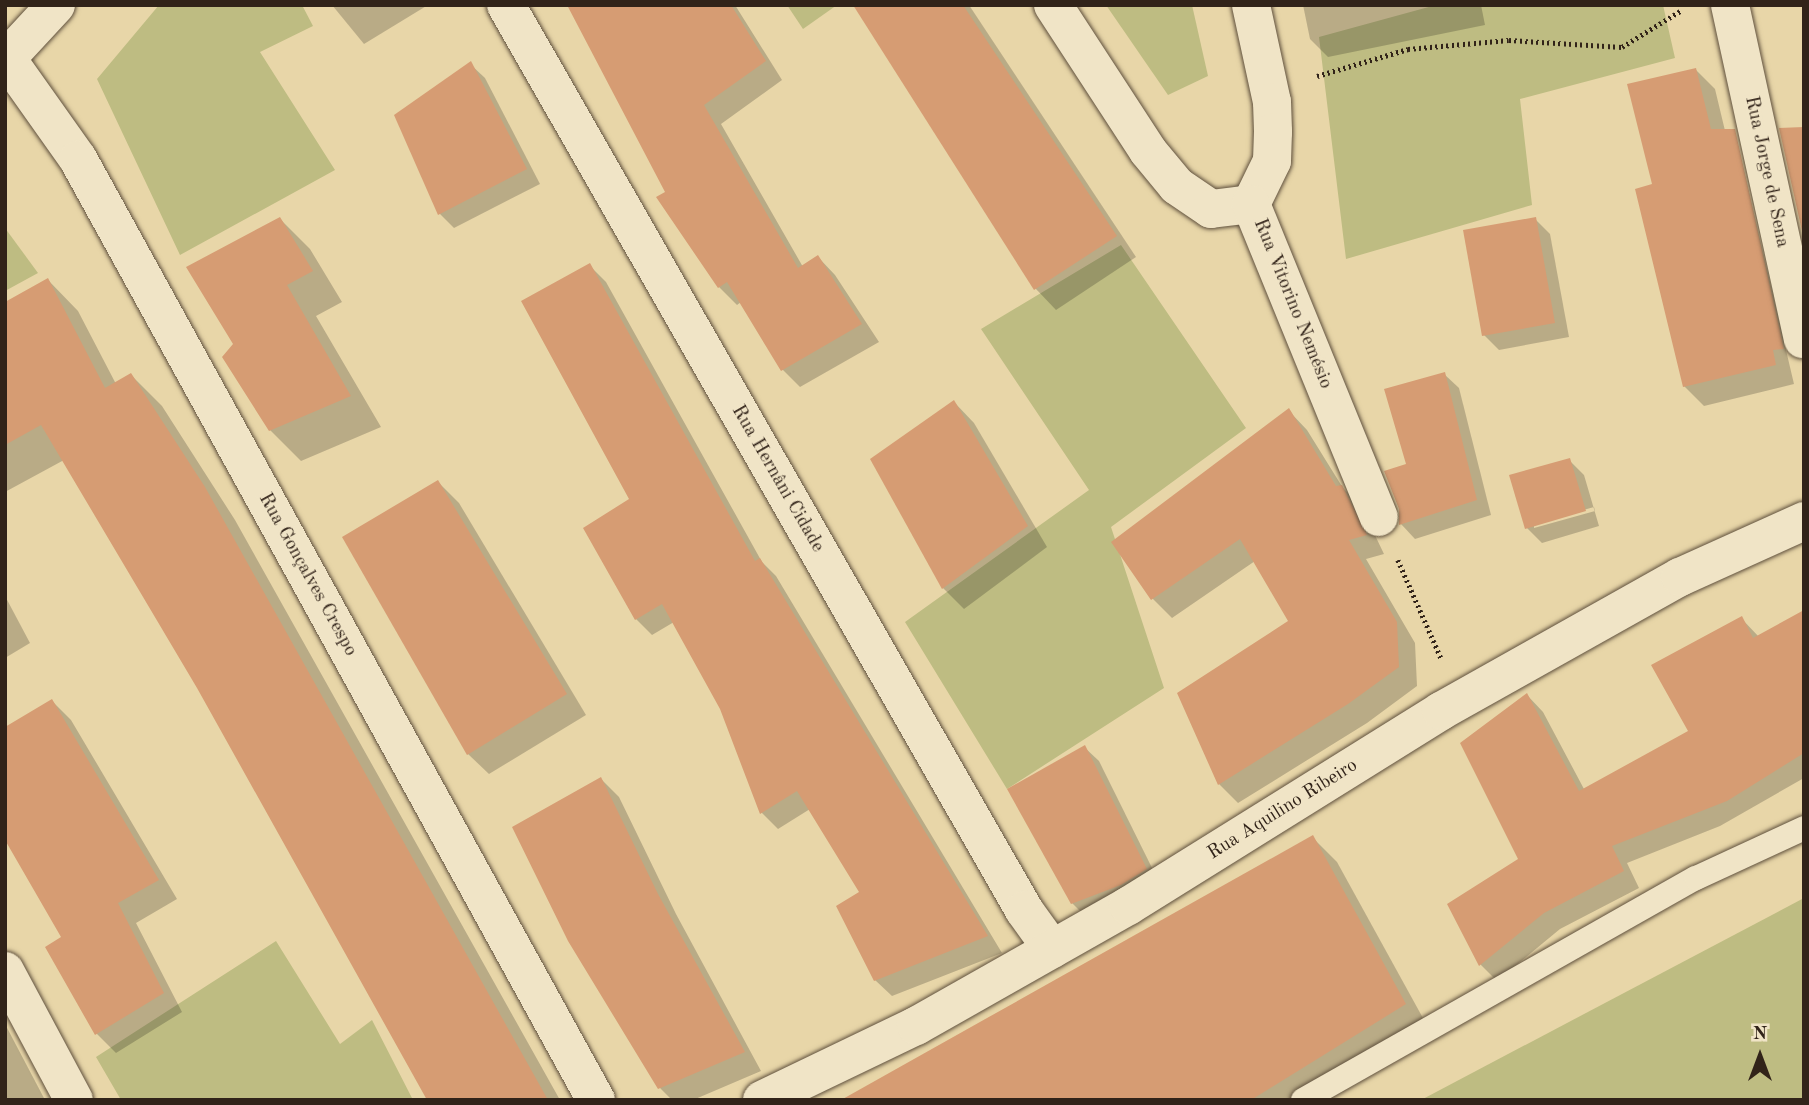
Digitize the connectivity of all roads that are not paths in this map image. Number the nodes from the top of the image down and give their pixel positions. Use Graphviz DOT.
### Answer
graph roads {
  1 [pos="56,5"];
  2 [pos="506,5"];
  3 [pos="1053,5"];
  4 [pos="1251,5"];
  5 [pos="1730,5"];
  6 [pos="6,58"];
  7 [pos="1251,204"];
  8 [pos="1803,339"];
  9 [pos="1379,517"];
  10 [pos="1804,521"];
  11 [pos="1804,828"];
  12 [pos="1052,949"];
  13 [pos="5,971"];
  14 [pos="74,1100"];
  15 [pos="596,1100"];
  16 [pos="762,1100"];
  17 [pos="1303,1100"];
  1 -- 6 [label="street"];
  2 -- 12 [label="street, Rua Hernâni Cidade"];
  3 -- 7 [label="street"];
  4 -- 7 [label="street, Rua Vitorino Nemésio"];
  5 -- 8 [label="street, Rua Jorge de Sena"];
  6 -- 15 [label="street, Rua Gonçalves Crespo"];
  7 -- 9 [label="street, Rua Vitorino Nemésio"];
  10 -- 12 [label="street, Rua Aquilino Ribeiro"];
  11 -- 17 [label="lane"];
  12 -- 16 [label="street, Rua Aquilino Ribeiro"];
  13 -- 14 [label="street"];
}
